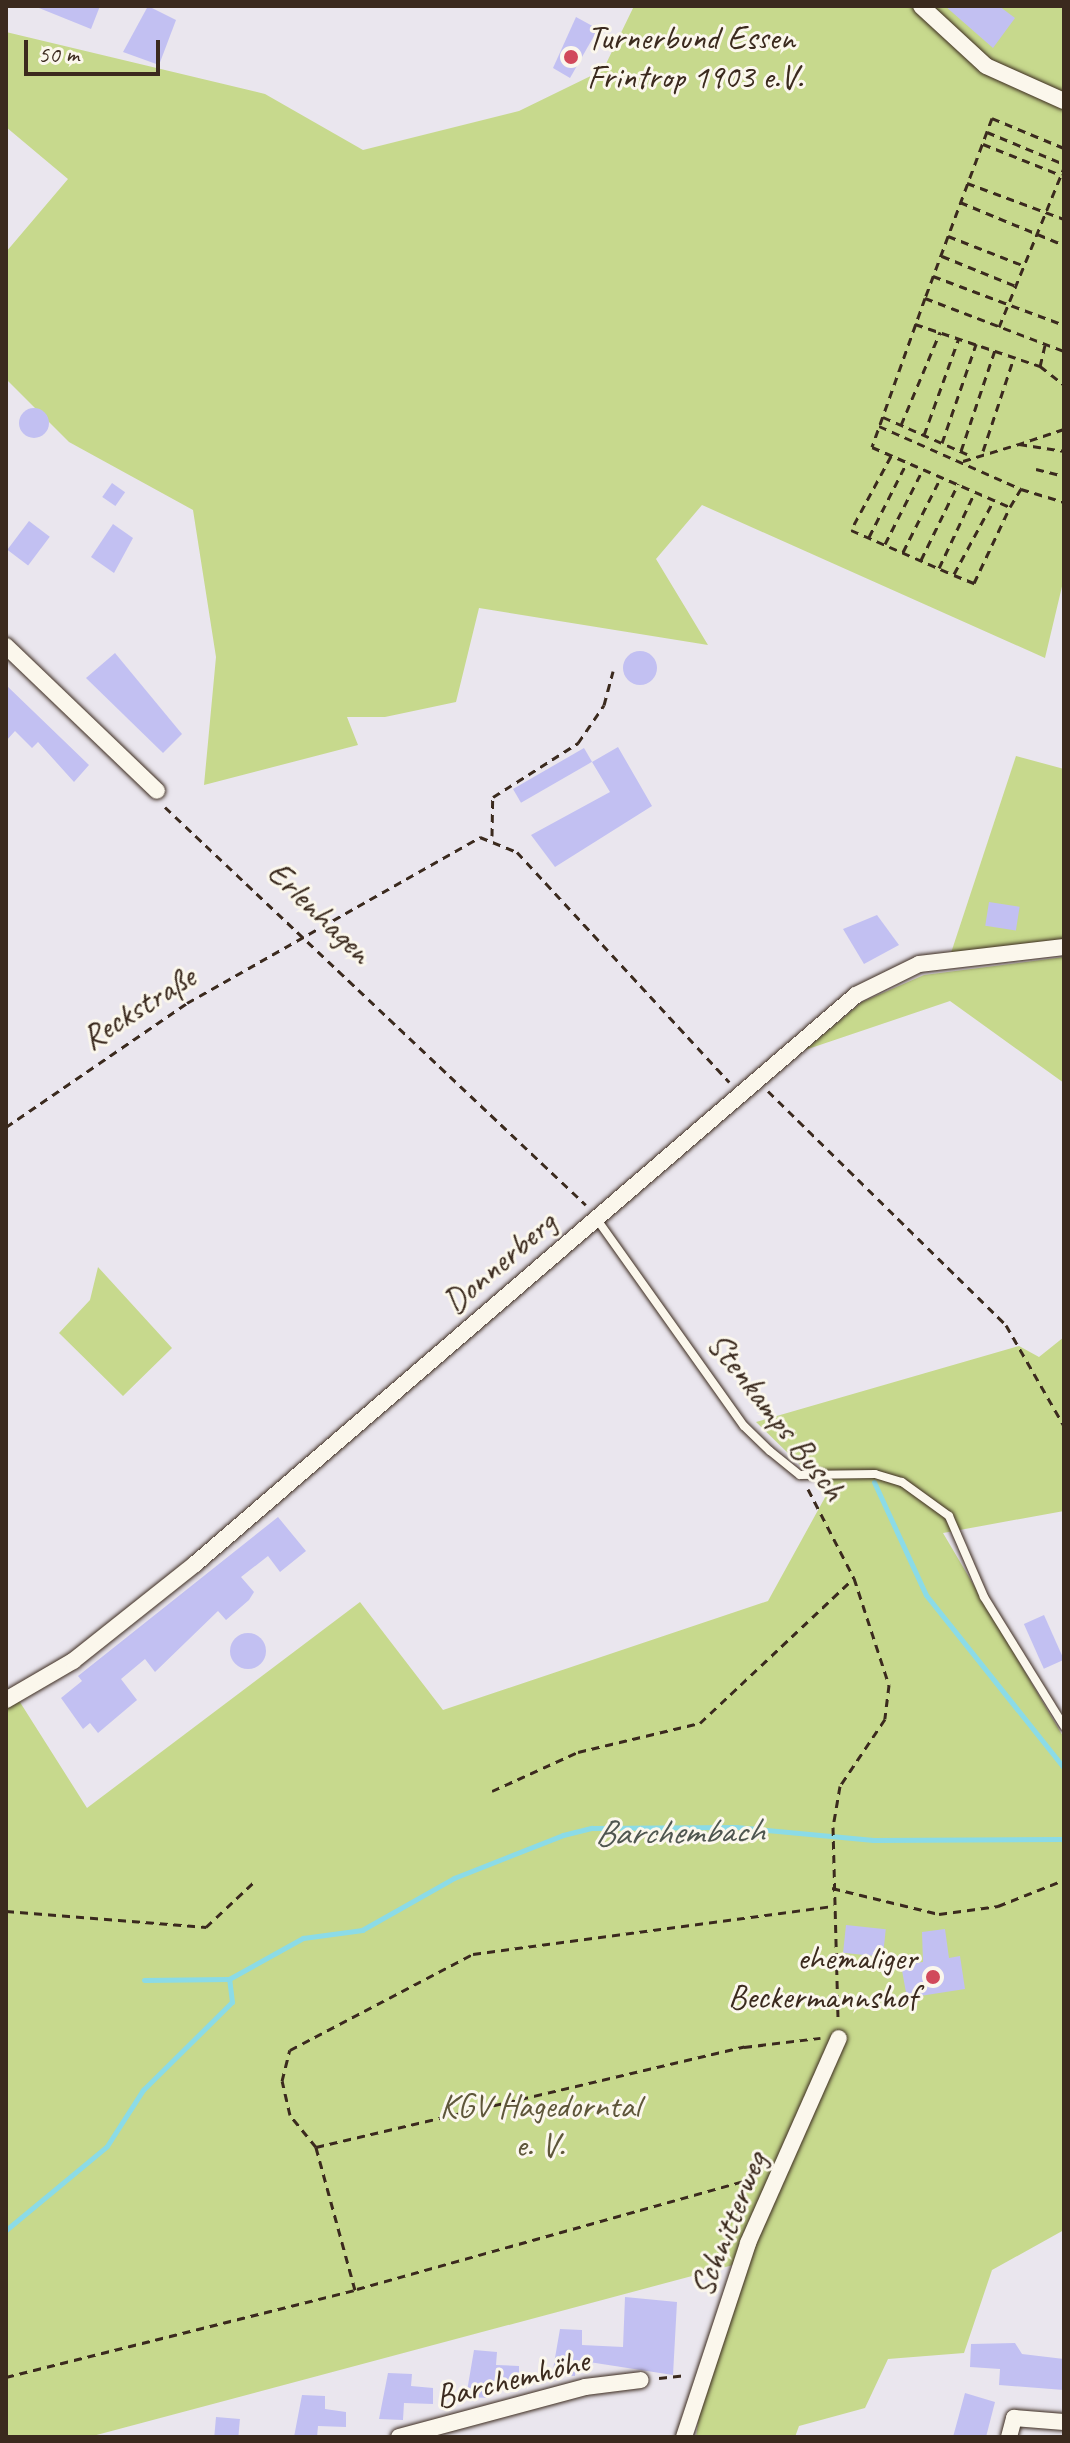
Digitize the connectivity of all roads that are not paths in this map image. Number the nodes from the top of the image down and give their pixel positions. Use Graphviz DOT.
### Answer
graph roads {
  1 [pos="921,6"];
  2 [pos="1064,101"];
  3 [pos="6,646"];
  4 [pos="157,791"];
  5 [pos="1064,947"];
  6 [pos="596,1218"];
  7 [pos="6,1700"];
  8 [pos="1064,1726"];
  9 [pos="839,2038"];
  10 [pos="641,2380"];
  11 [pos="1064,2422"];
  12 [pos="399,2437"];
  13 [pos="684,2437"];
  14 [pos="1009,2437"];
  1 -- 2 [label="street"];
  3 -- 4 [label="street"];
  5 -- 6 [label="street, Donnerberg"];
  6 -- 7 [label="street, Donnerberg"];
  6 -- 8 [label="lane, Stenkamps Busch"];
  9 -- 13 [label="street, Schnitterweg"];
  10 -- 12 [label="street, Barchemhöhe"];
  11 -- 14 [label="street"];
}
